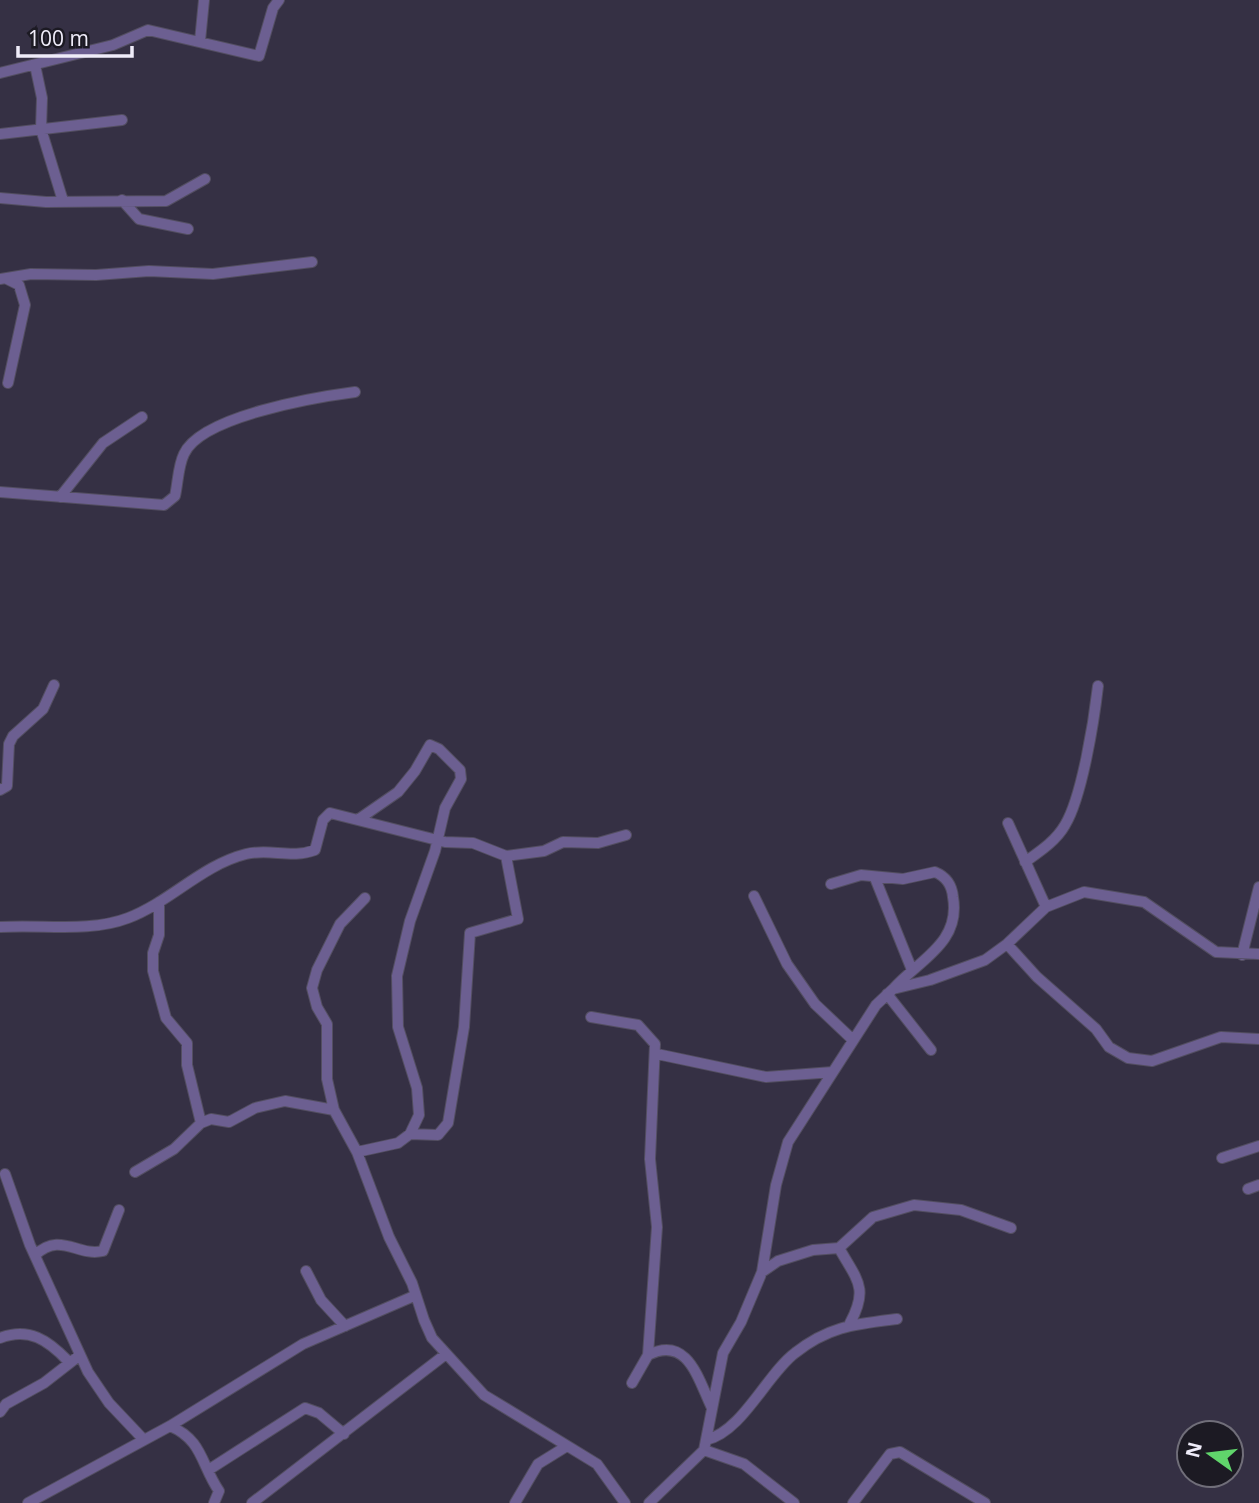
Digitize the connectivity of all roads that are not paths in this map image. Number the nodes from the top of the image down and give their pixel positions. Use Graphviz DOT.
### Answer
graph roads {
  1 [pos="204,0"];
  2 [pos="279,0"];
  3 [pos="200,41"];
  4 [pos="35,65"];
  5 [pos="0,73"];
  6 [pos="121,120"];
  7 [pos="41,129"];
  8 [pos="0,134"];
  9 [pos="205,179"];
  10 [pos="0,198"];
  11 [pos="122,200"];
  12 [pos="63,201"];
  13 [pos="188,229"];
  14 [pos="312,262"];
  15 [pos="3,279"];
  16 [pos="8,383"];
  17 [pos="355,392"];
  18 [pos="142,417"];
  19 [pos="0,492"];
  20 [pos="60,497"];
  21 [pos="54,685"];
  22 [pos="1098,686"];
  23 [pos="0,790"];
  24 [pos="359,819"];
  25 [pos="1008,823"];
  26 [pos="626,835"];
  27 [pos="438,840"];
  28 [pos="506,856"];
  29 [pos="1024,862"];
  30 [pos="875,878"];
  31 [pos="831,884"];
  32 [pos="1259,887"];
  33 [pos="754,896"];
  34 [pos="365,898"];
  35 [pos="159,902"];
  36 [pos="1046,907"];
  37 [pos="0,927"];
  38 [pos="1007,944"];
  39 [pos="1259,954"];
  40 [pos="1242,955"];
  41 [pos="912,970"];
  42 [pos="890,992"];
  43 [pos="592,1017"];
  44 [pos="1259,1039"];
  45 [pos="853,1040"];
  46 [pos="931,1050"];
  47 [pos="657,1054"];
  48 [pos="833,1072"];
  49 [pos="334,1110"];
  50 [pos="201,1123"];
  51 [pos="410,1134"];
  52 [pos="1259,1146"];
  53 [pos="357,1152"];
  54 [pos="1222,1158"];
  55 [pos="135,1172"];
  56 [pos="5,1174"];
  57 [pos="1259,1185"];
  58 [pos="1248,1189"];
  59 [pos="119,1210"];
  60 [pos="1011,1228"];
  61 [pos="839,1248"];
  62 [pos="35,1255"];
  63 [pos="306,1271"];
  64 [pos="762,1272"];
  65 [pos="414,1296"];
  66 [pos="897,1319"];
  67 [pos="850,1323"];
  68 [pos="345,1326"];
  69 [pos="0,1338"];
  70 [pos="446,1354"];
  71 [pos="80,1355"];
  72 [pos="649,1355"];
  73 [pos="68,1362"];
  74 [pos="632,1383"];
  75 [pos="712,1408"];
  76 [pos="0,1412"];
  77 [pos="189,1414"];
  78 [pos="170,1426"];
  79 [pos="187,1434"];
  80 [pos="344,1434"];
  81 [pos="144,1440"];
  82 [pos="705,1445"];
  83 [pos="567,1446"];
  84 [pos="210,1469"];
  85 [pos="28,1503"];
  86 [pos="214,1503"];
  87 [pos="252,1503"];
  88 [pos="515,1503"];
  89 [pos="625,1503"];
  90 [pos="649,1503"];
  91 [pos="793,1503"];
  92 [pos="853,1503"];
  93 [pos="985,1503"];
  1 -- 3 [label="street"];
  2 -- 3 [label="street"];
  3 -- 4 [label="street"];
  4 -- 5 [label="street"];
  4 -- 7 [label="street"];
  6 -- 7 [label="street"];
  7 -- 8 [label="street"];
  7 -- 12 [label="street"];
  9 -- 11 [label="street"];
  10 -- 12 [label="street"];
  11 -- 12 [label="street"];
  11 -- 13 [label="street"];
  14 -- 15 [label="street"];
  15 -- 16 [label="street"];
  17 -- 20 [label="street"];
  18 -- 20 [label="street"];
  19 -- 20 [label="street"];
  21 -- 23 [label="street"];
  22 -- 29 [label="street"];
  24 -- 27 [label="street"];
  24 -- 27 [label="street"];
  24 -- 35 [label="street"];
  25 -- 29 [label="street"];
  26 -- 28 [label="street"];
  27 -- 28 [label="street"];
  27 -- 51 [label="street"];
  28 -- 51 [label="street"];
  29 -- 36 [label="street"];
  30 -- 31 [label="street"];
  30 -- 41 [label="street"];
  30 -- 41 [label="street"];
  32 -- 40 [label="street"];
  33 -- 45 [label="street"];
  34 -- 49 [label="street"];
  35 -- 37 [label="street"];
  35 -- 50 [label="street"];
  36 -- 38 [label="street"];
  36 -- 40 [label="street"];
  38 -- 42 [label="street"];
  38 -- 44 [label="street"];
  39 -- 40 [label="street"];
  41 -- 42 [label="street"];
  42 -- 45 [label="street"];
  42 -- 46 [label="street"];
  43 -- 47 [label="street"];
  45 -- 48 [label="street"];
  47 -- 48 [label="street"];
  47 -- 72 [label="street"];
  48 -- 64 [label="street"];
  49 -- 50 [label="street"];
  49 -- 53 [label="street"];
  50 -- 55 [label="street"];
  51 -- 53 [label="street"];
  52 -- 54 [label="street"];
  53 -- 65 [label="street"];
  56 -- 62 [label="street"];
  57 -- 58 [label="street"];
  59 -- 62 [label="street"];
  60 -- 61 [label="street"];
  61 -- 64 [label="street"];
  61 -- 67 [label="street"];
  62 -- 71 [label="street"];
  63 -- 68 [label="street"];
  64 -- 75 [label="street"];
  65 -- 68 [label="street"];
  65 -- 70 [label="street"];
  66 -- 67 [label="street"];
  67 -- 82 [label="street"];
  68 -- 77 [label="street"];
  69 -- 73 [label="street"];
  70 -- 80 [label="street"];
  70 -- 83 [label="street"];
  71 -- 73 [label="street"];
  71 -- 81 [label="street"];
  72 -- 74 [label="street"];
  72 -- 75 [label="street"];
  73 -- 76 [label="street"];
  75 -- 82 [label="street"];
  77 -- 78 [label="street"];
  77 -- 79 [label="street"];
  78 -- 79 [label="street"];
  78 -- 81 [label="street"];
  79 -- 84 [label="street"];
  80 -- 84 [label="street"];
  80 -- 87 [label="street"];
  81 -- 85 [label="street"];
  82 -- 90 [label="street"];
  82 -- 91 [label="street"];
  83 -- 88 [label="street"];
  83 -- 89 [label="street"];
  84 -- 86 [label="street"];
  92 -- 93 [label="street"];
}
